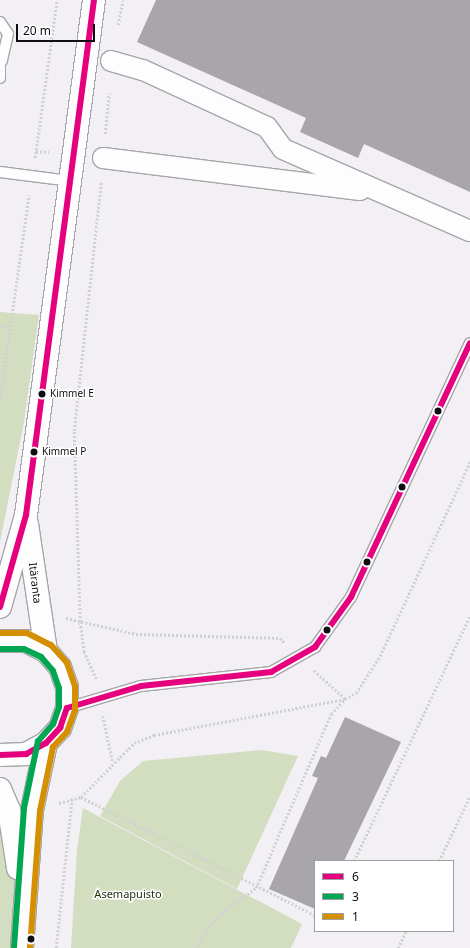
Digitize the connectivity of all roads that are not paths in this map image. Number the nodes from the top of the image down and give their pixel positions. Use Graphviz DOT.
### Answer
graph roads {
  1 [pos="94,0"];
  2 [pos="0,22"];
  3 [pos="1,59"];
  4 [pos="111,61"];
  5 [pos="0,78"];
  6 [pos="103,158"];
  7 [pos="0,172"];
  8 [pos="70,181"];
  9 [pos="382,192"];
  10 [pos="470,231"];
  11 [pos="470,343"];
  12 [pos="26,515"];
  13 [pos="0,607"];
  14 [pos="0,640"];
  15 [pos="46,651"];
  16 [pos="67,708"];
  17 [pos="46,743"];
  18 [pos="0,755"];
  19 [pos="0,789"];
  20 [pos="23,896"];
  21 [pos="22,948"];
  1 -- 8 [label="street, Itäranta"];
  2 -- 3 [label="lane"];
  3 -- 5 [label="lane"];
  4 -- 9 [label="street"];
  6 -- 9 [label="street"];
  7 -- 8 [label="lane"];
  8 -- 12 [label="street, Itäranta"];
  9 -- 10 [label="street"];
  11 -- 16 [label="lane"];
  12 -- 13 [label="street, Itäranta"];
  12 -- 15 [label="street, Itäranta"];
  14 -- 15 [label="street"];
  15 -- 16 [label="street"];
  16 -- 17 [label="street"];
  17 -- 18 [label="street"];
  17 -- 20 [label="street"];
  19 -- 20 [label="street"];
  20 -- 21 [label="street"];
}
